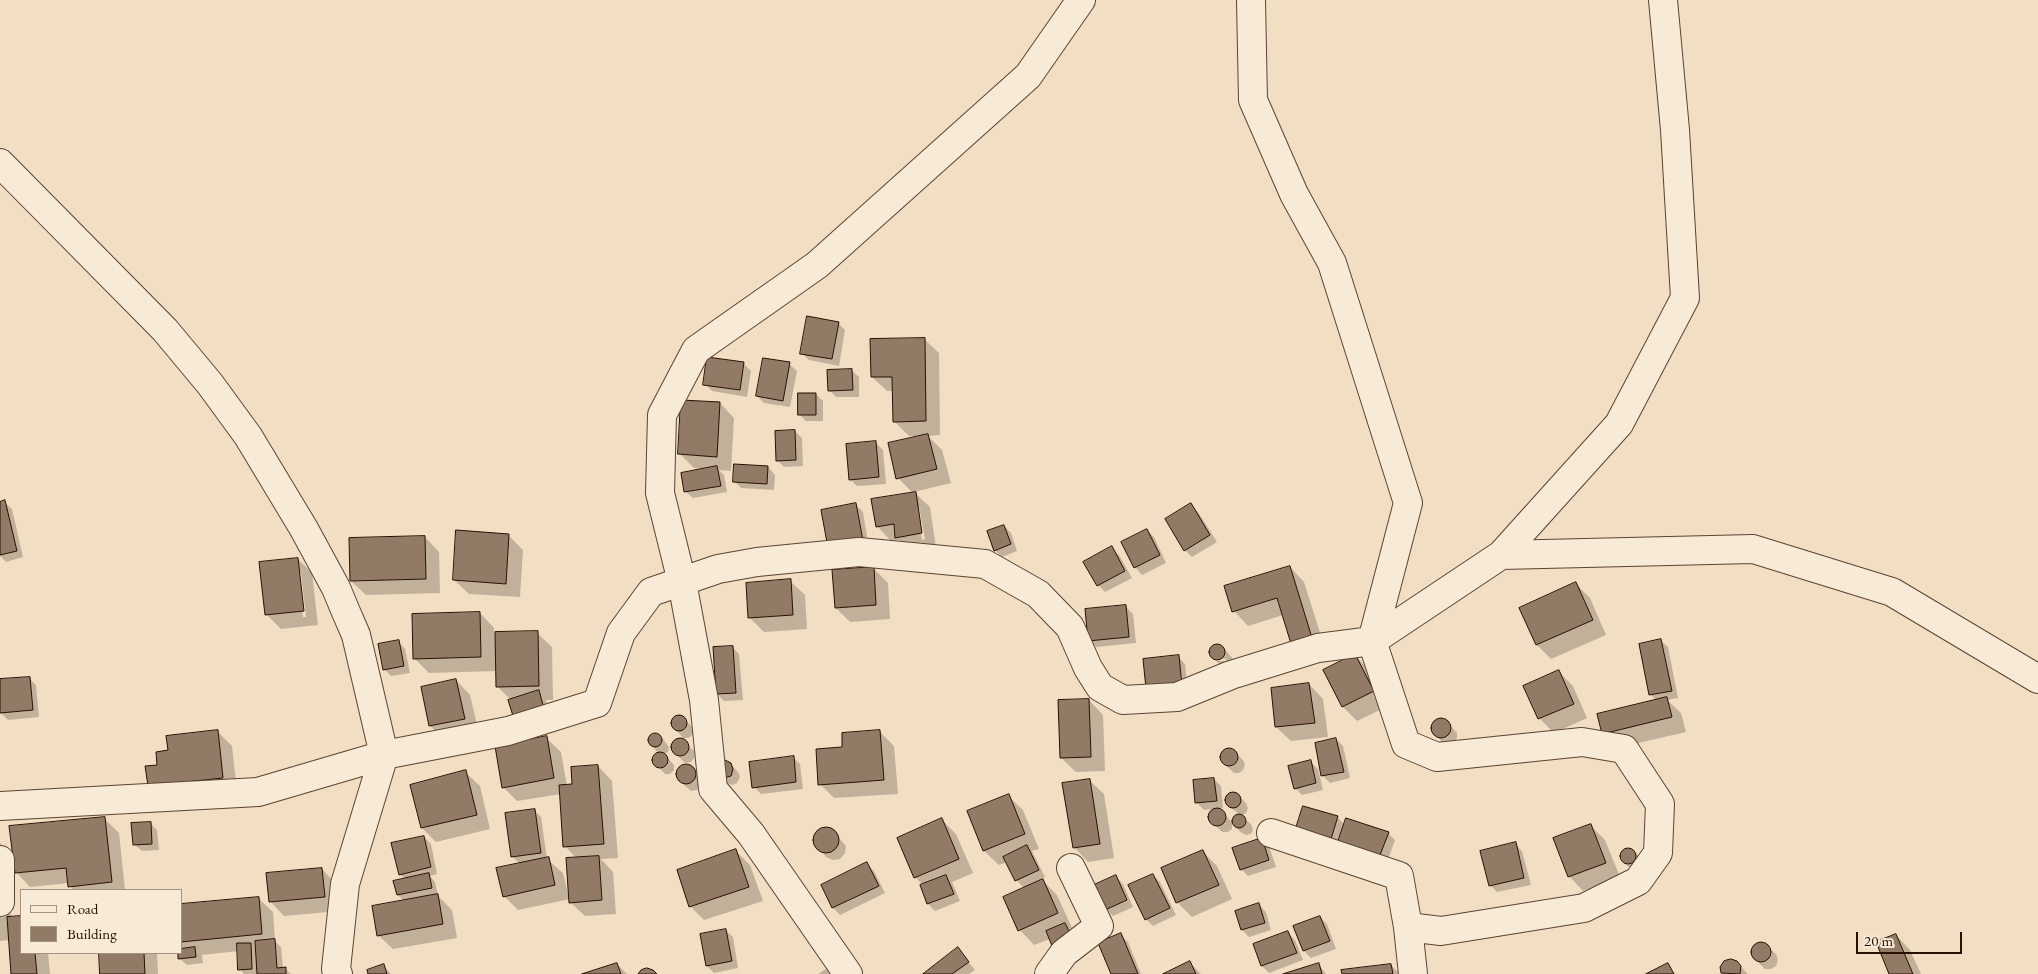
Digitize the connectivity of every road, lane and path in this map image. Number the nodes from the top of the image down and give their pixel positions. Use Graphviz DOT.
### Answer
graph roads {
  1 [pos="1081,0"];
  2 [pos="1251,0"];
  3 [pos="1662,0"];
  4 [pos="0,163"];
  5 [pos="1501,555"];
  6 [pos="682,582"];
  7 [pos="1372,641"];
  8 [pos="2038,679"];
  9 [pos="384,754"];
  10 [pos="0,806"];
  11 [pos="1271,833"];
  12 [pos="0,860"];
  13 [pos="1071,868"];
  14 [pos="0,902"];
  15 [pos="1408,927"];
  16 [pos="338,974"];
  17 [pos="848,974"];
  18 [pos="1049,974"];
  19 [pos="1413,974"];
  1 -- 6 [label="street"];
  2 -- 7 [label="street"];
  3 -- 5 [label="street"];
  4 -- 9 [label="street"];
  5 -- 7 [label="street"];
  5 -- 8 [label="street"];
  6 -- 7 [label="street"];
  6 -- 9 [label="street"];
  6 -- 17 [label="street"];
  7 -- 15 [label="street"];
  9 -- 10 [label="street"];
  9 -- 16 [label="street"];
  11 -- 15 [label="street"];
  12 -- 14 [label="street"];
  13 -- 18 [label="street"];
  15 -- 19 [label="street"];
}
